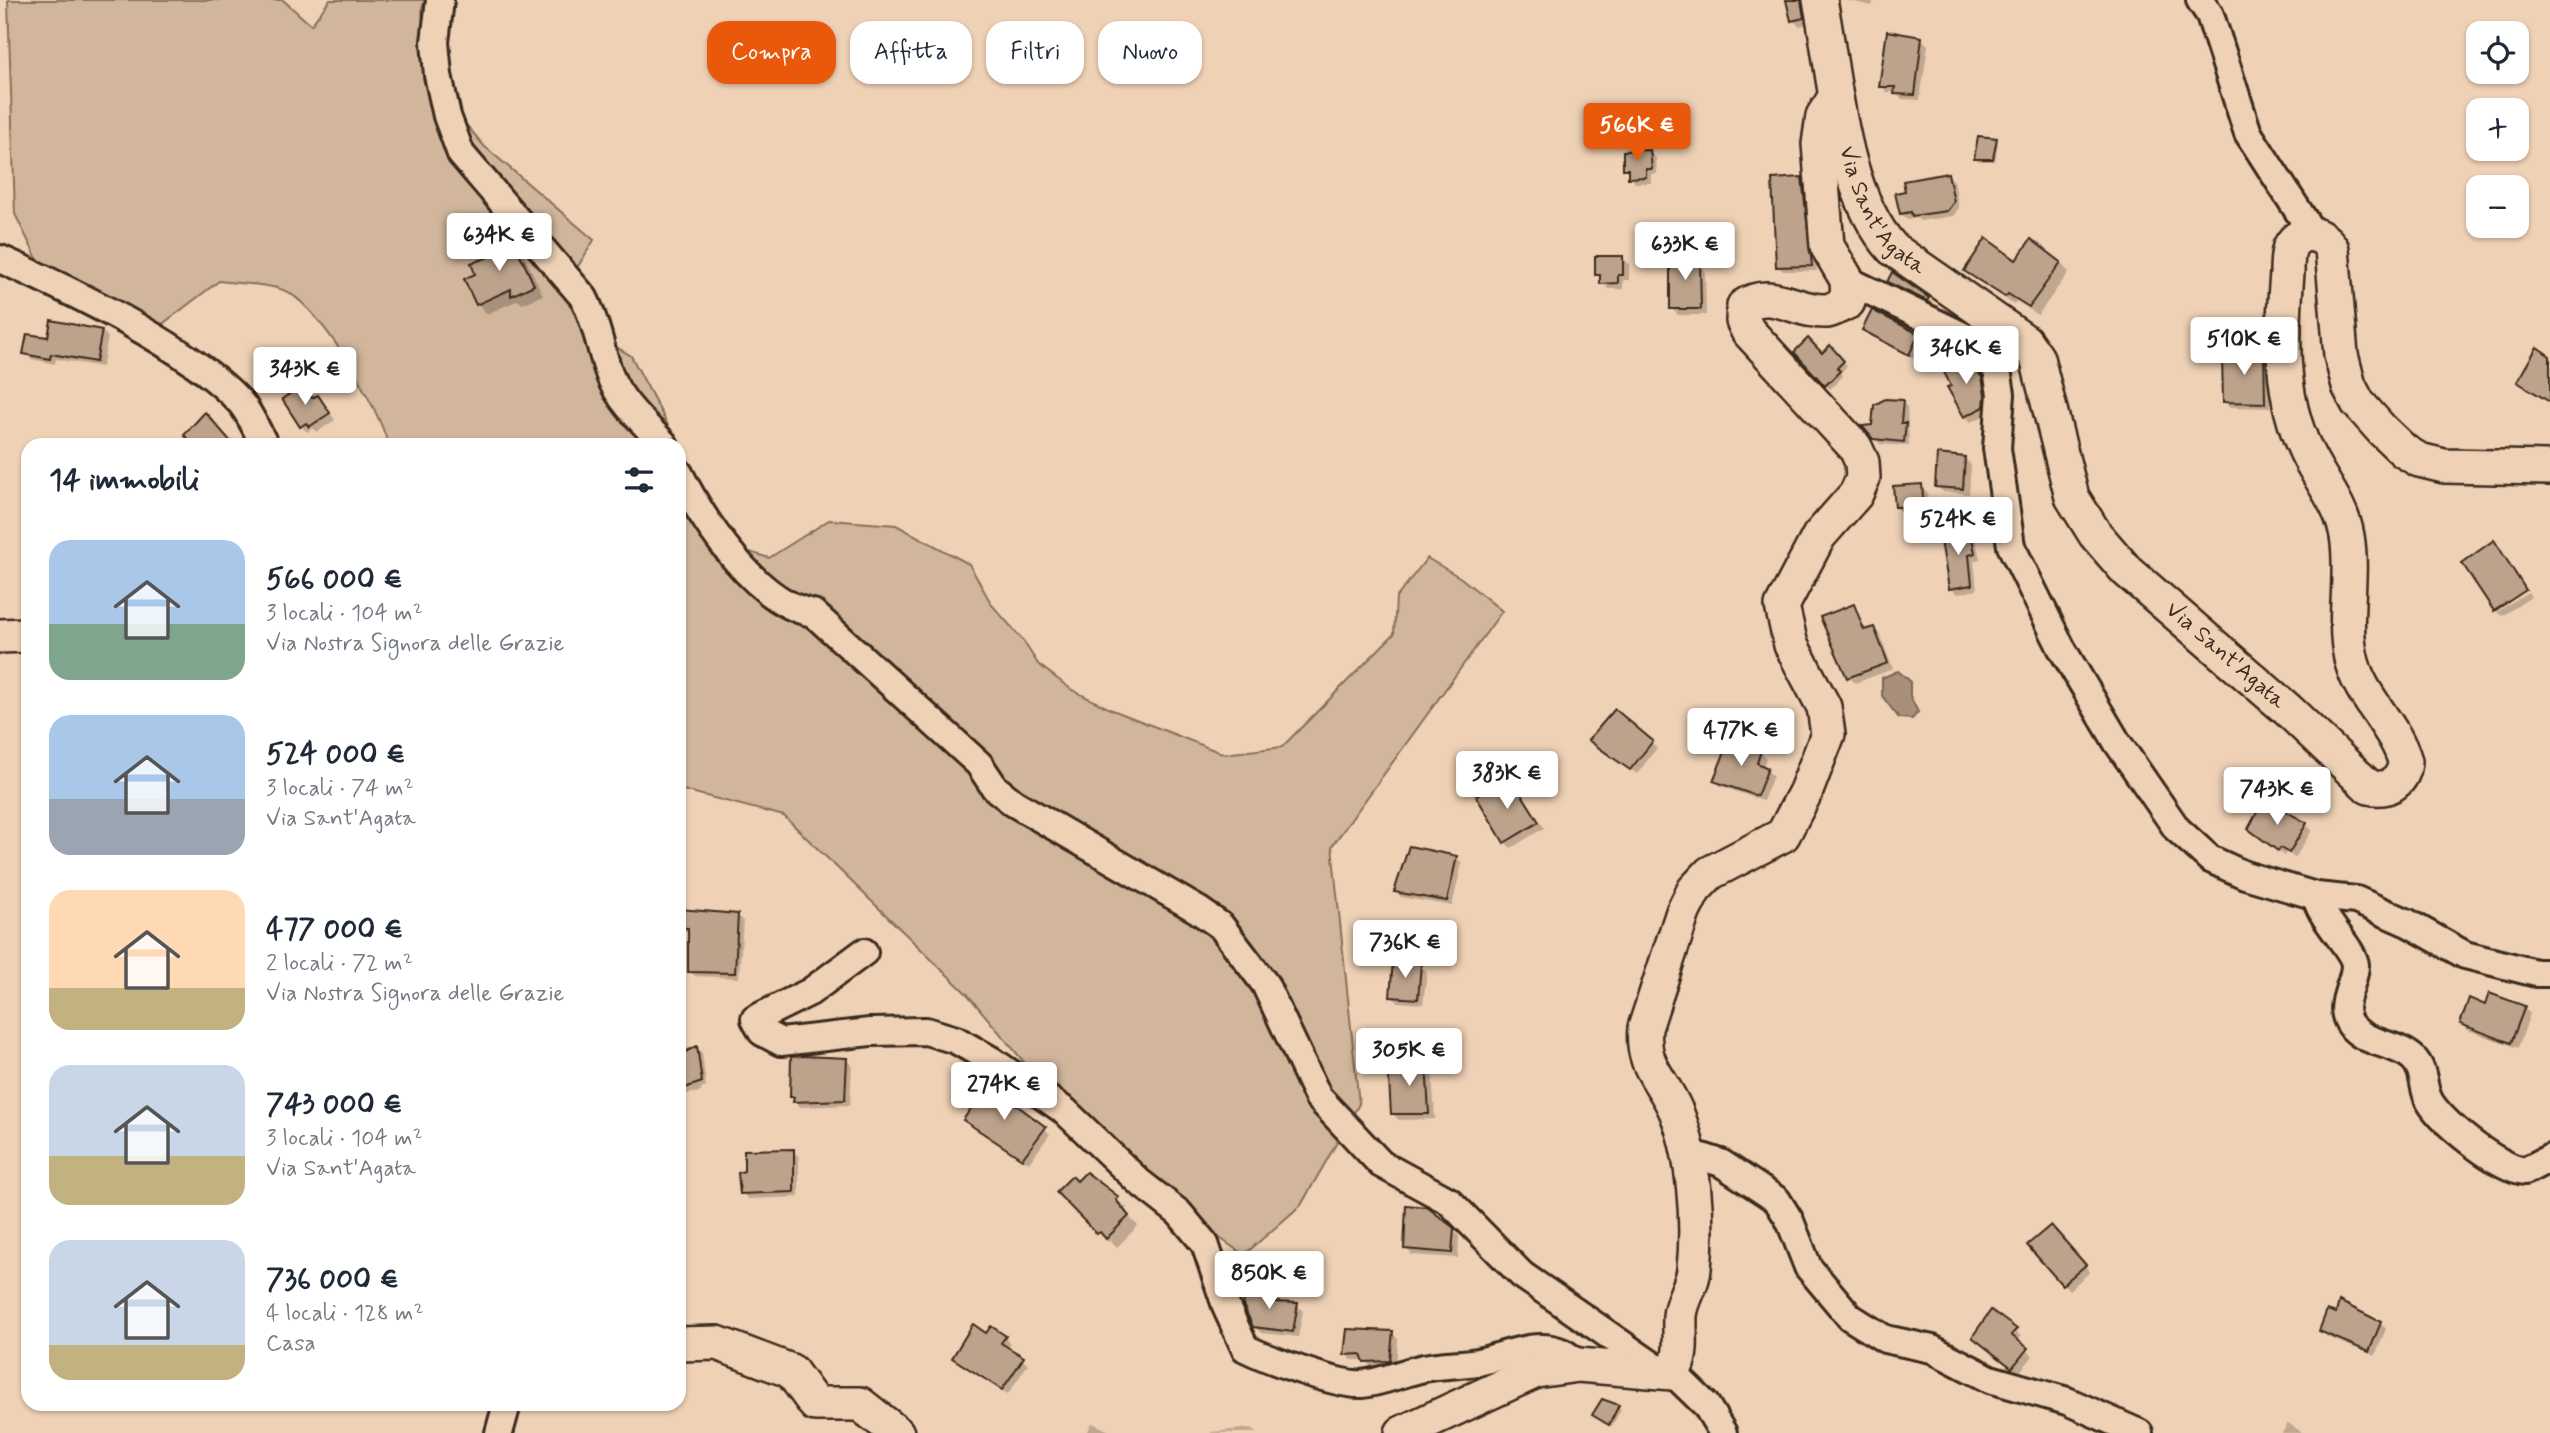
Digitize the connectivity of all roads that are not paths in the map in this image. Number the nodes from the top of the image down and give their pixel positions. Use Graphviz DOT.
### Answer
graph roads {
  1 [pos="440,0"];
  2 [pos="1820,0"];
  3 [pos="2200,0"];
  4 [pos="1834,99"];
  5 [pos="2313,234"];
  6 [pos="0,259"];
  7 [pos="1847,280"];
  8 [pos="261,438"];
  9 [pos="658,438"];
  10 [pos="2550,468"];
  11 [pos="686,485"];
  12 [pos="21,635"];
  13 [pos="0,636"];
  14 [pos="2316,896"];
  15 [pos="864,953"];
  16 [pos="2550,973"];
  17 [pos="1690,1153"];
  18 [pos="2550,1158"];
  19 [pos="686,1344"];
  20 [pos="1578,1365"];
  21 [pos="1667,1372"];
  22 [pos="505,1411"];
  23 [pos="499,1433"];
  24 [pos="897,1433"];
  25 [pos="1402,1433"];
  26 [pos="1723,1433"];
  27 [pos="2139,1433"];
  1 -- 9 [label="street"];
  2 -- 4 [label="street"];
  3 -- 5 [label="street"];
  4 -- 5 [label="street, Via Sant'Agata"];
  4 -- 7 [label="street, Via Sant'Agata"];
  5 -- 10 [label="street"];
  6 -- 8 [label="street"];
  7 -- 14 [label="street"];
  7 -- 17 [label="street"];
  11 -- 21 [label="street"];
  12 -- 13 [label="street"];
  14 -- 16 [label="street"];
  14 -- 18 [label="street"];
  15 -- 20 [label="street"];
  17 -- 21 [label="street"];
  17 -- 27 [label="street"];
  19 -- 24 [label="street"];
  20 -- 21 [label="street"];
  20 -- 25 [label="street"];
  21 -- 26 [label="street"];
  22 -- 23 [label="street"];
}
